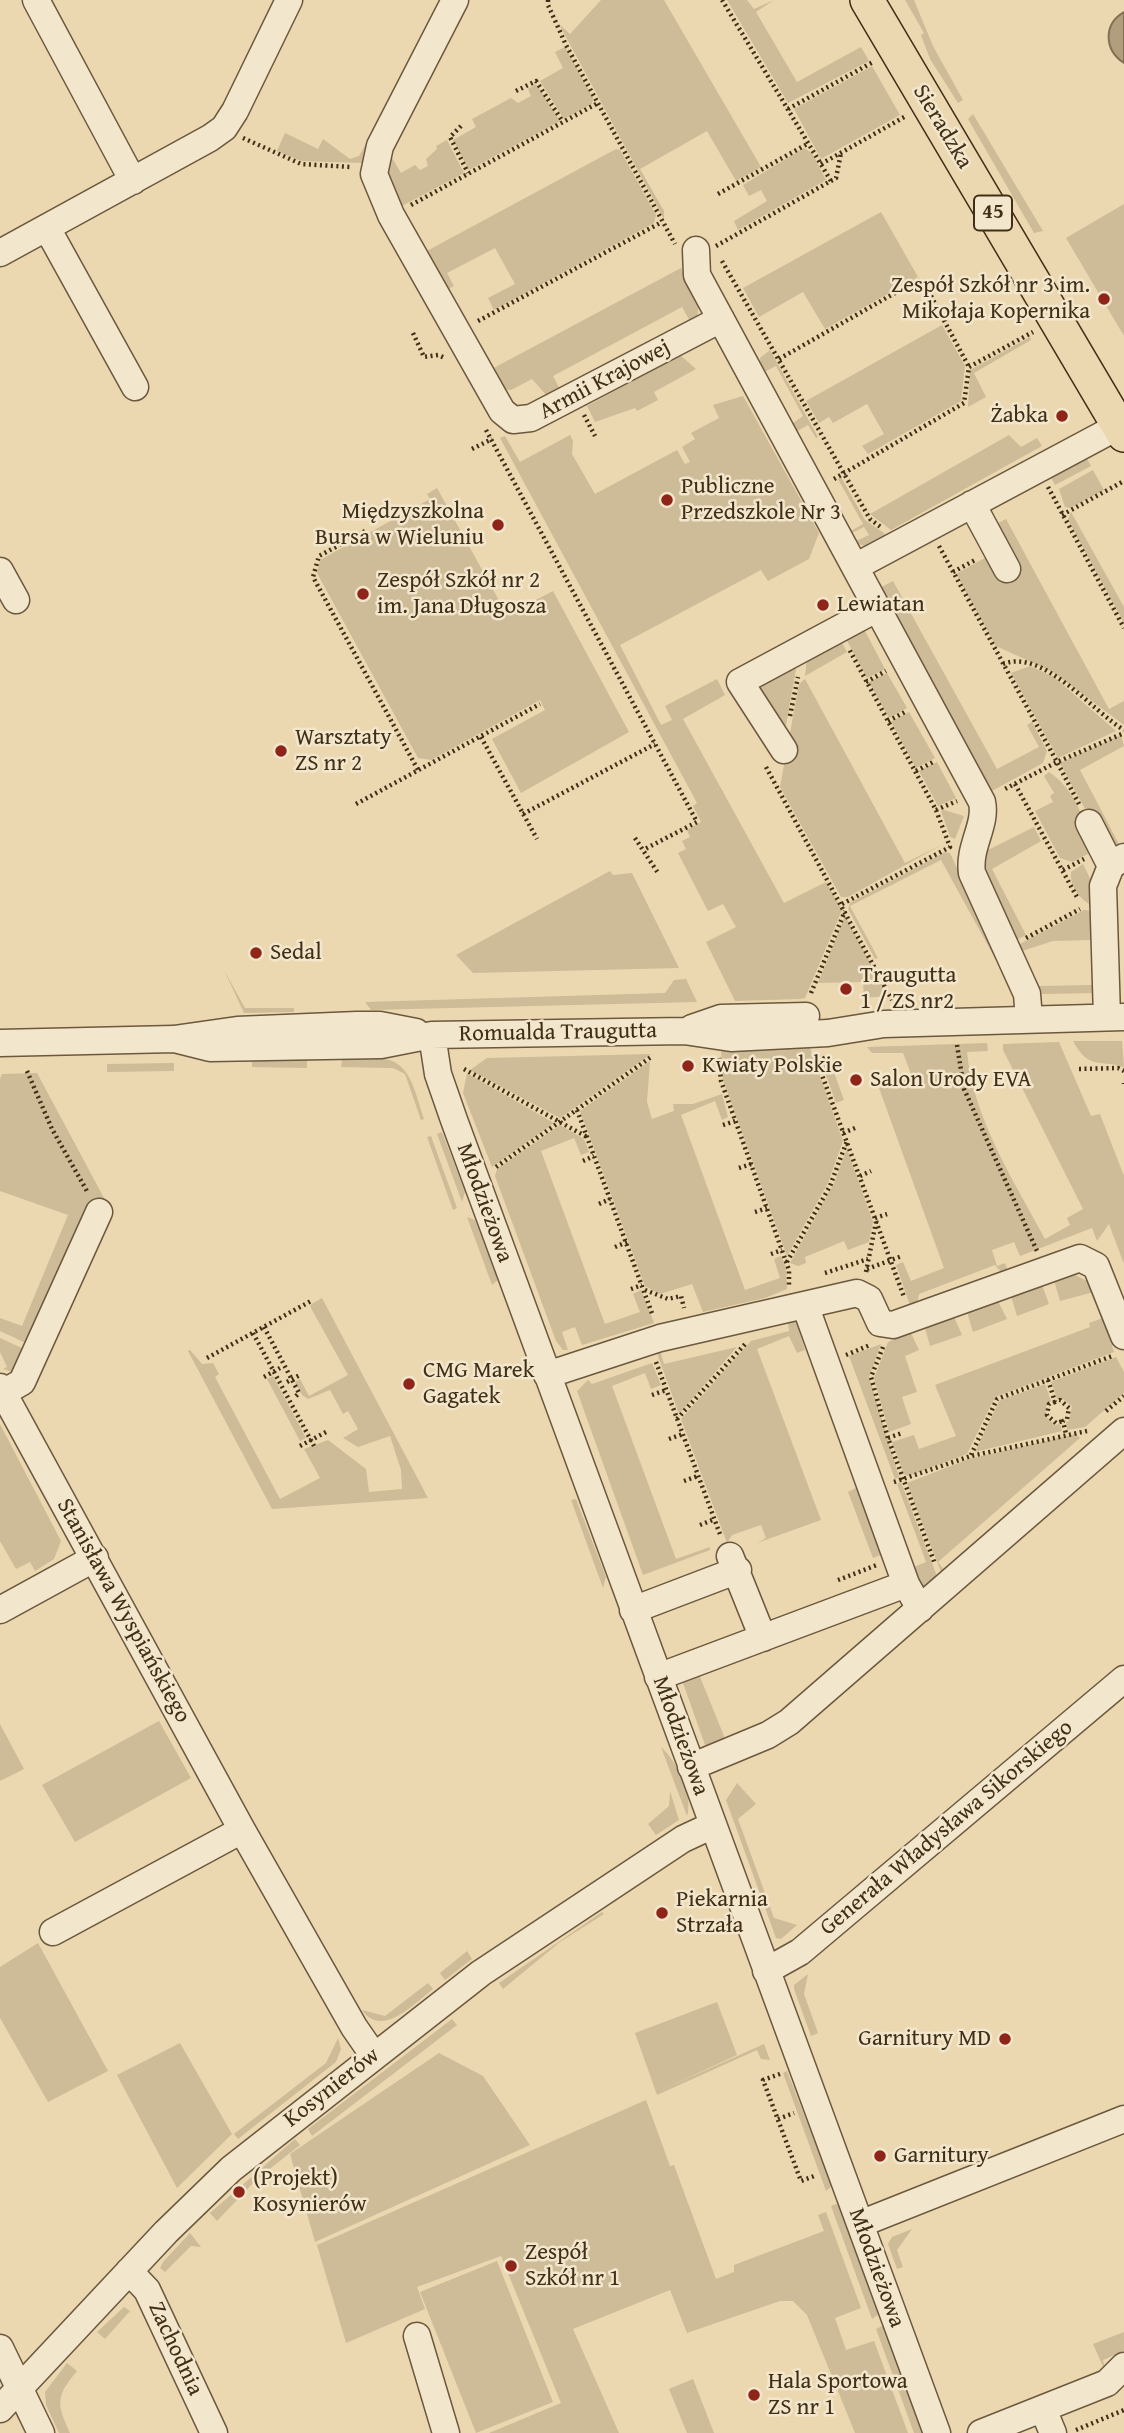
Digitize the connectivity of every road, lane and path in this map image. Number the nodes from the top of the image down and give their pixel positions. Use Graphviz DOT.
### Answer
graph roads {
  1 [pos="36,0"];
  2 [pos="289,0"];
  3 [pos="455,0"];
  4 [pos="548,0"];
  5 [pos="722,0"];
  6 [pos="867,0"];
  7 [pos="879,58"];
  8 [pos="516,91"];
  9 [pos="598,103"];
  10 [pos="788,109"];
  11 [pos="911,113"];
  12 [pos="563,122"];
  13 [pos="461,126"];
  14 [pos="224,128"];
  15 [pos="809,143"];
  16 [pos="841,153"];
  17 [pos="821,164"];
  18 [pos="362,167"];
  19 [pos="468,173"];
  20 [pos="133,181"];
  21 [pos="831,181"];
  22 [pos="718,194"];
  23 [pos="391,215"];
  24 [pos="662,222"];
  25 [pos="47,228"];
  26 [pos="2,247"];
  27 [pos="704,256"];
  28 [pos="721,320"];
  29 [pos="1037,330"];
  30 [pos="412,333"];
  31 [pos="456,333"];
  32 [pos="779,359"];
  33 [pos="448,361"];
  34 [pos="969,367"];
  35 [pos="135,387"];
  36 [pos="485,428"];
  37 [pos="1121,431"];
  38 [pos="1039,468"];
  39 [pos="843,472"];
  40 [pos="1124,481"];
  41 [pos="814,490"];
  42 [pos="972,504"];
  43 [pos="1062,515"];
  44 [pos="929,527"];
  45 [pos="365,531"];
  46 [pos="895,545"];
  47 [pos="855,567"];
  48 [pos="1007,569"];
  49 [pos="0,571"];
  50 [pos="16,600"];
  51 [pos="876,609"];
  52 [pos="1124,628"];
  53 [pos="838,630"];
  54 [pos="1003,664"];
  55 [pos="887,671"];
  56 [pos="866,682"];
  57 [pos="540,704"];
  58 [pos="908,710"];
  59 [pos="888,721"];
  60 [pos="1124,732"];
  61 [pos="481,737"];
  62 [pos="655,744"];
  63 [pos="772,753"];
  64 [pos="936,761"];
  65 [pos="1057,762"];
  66 [pos="418,770"];
  67 [pos="916,771"];
  68 [pos="1015,784"];
  69 [pos="993,796"];
  70 [pos="958,801"];
  71 [pos="356,804"];
  72 [pos="936,810"];
  73 [pos="523,814"];
  74 [pos="1089,823"];
  75 [pos="635,838"];
  76 [pos="537,839"];
  77 [pos="643,850"];
  78 [pos="1118,861"];
  79 [pos="658,873"];
  80 [pos="842,904"];
  81 [pos="845,910"];
  82 [pos="1022,940"];
  83 [pos="811,1001"];
  84 [pos="888,1012"];
  85 [pos="1115,1017"];
  86 [pos="1029,1020"];
  87 [pos="432,1035"];
  88 [pos="957,1040"];
  89 [pos="0,1043"];
  90 [pos="718,1047"];
  91 [pos="655,1054"];
  92 [pos="826,1055"];
  93 [pos="464,1069"];
  94 [pos="1079,1069"];
  95 [pos="27,1071"];
  96 [pos="1124,1071"];
  97 [pos="577,1110"];
  98 [pos="735,1121"];
  99 [pos="560,1122"];
  100 [pos="723,1125"];
  101 [pos="855,1128"];
  102 [pos="844,1133"];
  103 [pos="587,1137"];
  104 [pos="847,1141"];
  105 [pos="594,1156"];
  106 [pos="583,1161"];
  107 [pos="751,1164"];
  108 [pos="739,1168"];
  109 [pos="871,1171"];
  110 [pos="489,1172"];
  111 [pos="860,1176"];
  112 [pos="610,1199"];
  113 [pos="599,1203"];
  114 [pos="767,1208"];
  115 [pos="99,1212"];
  116 [pos="755,1212"];
  117 [pos="887,1214"];
  118 [pos="876,1220"];
  119 [pos="626,1242"];
  120 [pos="615,1247"];
  121 [pos="782,1250"];
  122 [pos="771,1254"];
  123 [pos="902,1256"];
  124 [pos="890,1261"];
  125 [pos="787,1262"];
  126 [pos="1043,1269"];
  127 [pos="864,1281"];
  128 [pos="643,1287"];
  129 [pos="631,1289"];
  130 [pos="797,1299"];
  131 [pos="905,1299"];
  132 [pos="311,1301"];
  133 [pos="687,1319"];
  134 [pos="743,1319"];
  135 [pos="264,1326"];
  136 [pos="253,1333"];
  137 [pos="655,1339"];
  138 [pos="886,1340"];
  139 [pos="1122,1344"];
  140 [pos="207,1358"];
  141 [pos="279,1368"];
  142 [pos="274,1371"];
  143 [pos="300,1375"];
  144 [pos="547,1375"];
  145 [pos="264,1377"];
  146 [pos="289,1380"];
  147 [pos="1048,1380"];
  148 [pos="2,1390"];
  149 [pos="666,1390"];
  150 [pos="652,1395"];
  151 [pos="295,1397"];
  152 [pos="1055,1402"];
  153 [pos="677,1419"];
  154 [pos="1063,1421"];
  155 [pos="1124,1431"];
  156 [pos="326,1432"];
  157 [pos="902,1433"];
  158 [pos="683,1434"];
  159 [pos="1066,1434"];
  160 [pos="888,1438"];
  161 [pos="669,1439"];
  162 [pos="311,1440"];
  163 [pos="300,1446"];
  164 [pos="314,1446"];
  165 [pos="1102,1450"];
  166 [pos="971,1456"];
  167 [pos="698,1476"];
  168 [pos="903,1480"];
  169 [pos="684,1481"];
  170 [pos="889,1484"];
  171 [pos="715,1519"];
  172 [pos="700,1525"];
  173 [pos="94,1558"];
  174 [pos="734,1563"];
  175 [pos="906,1584"];
  176 [pos="944,1588"];
  177 [pos="919,1609"];
  178 [pos="0,1610"];
  179 [pos="633,1610"];
  180 [pos="763,1638"];
  181 [pos="658,1677"];
  182 [pos="1124,1679"];
  183 [pos="691,1767"];
  184 [pos="713,1825"];
  185 [pos="242,1830"];
  186 [pos="53,1932"];
  187 [pos="766,1971"];
  188 [pos="374,2056"];
  189 [pos="780,2074"];
  190 [pos="794,2113"];
  191 [pos="778,2119"];
  192 [pos="1124,2119"];
  193 [pos="817,2175"];
  194 [pos="860,2224"];
  195 [pos="129,2271"];
  196 [pos="417,2336"];
  197 [pos="0,2347"];
  198 [pos="1124,2366"];
  199 [pos="21,2388"];
  200 [pos="0,2409"];
  201 [pos="1124,2410"];
  202 [pos="1048,2421"];
  203 [pos="1082,2427"];
  204 [pos="41,2433"];
  205 [pos="214,2433"];
  206 [pos="446,2433"];
  207 [pos="937,2433"];
  208 [pos="981,2433"];
  209 [pos="1068,2433"];
  210 [pos="1085,2433"];
  1 -- 20 [label="street"];
  2 -- 14 [label="street"];
  3 -- 23 [label="street, Armii Krajowej"];
  4 -- 9 [label="path"];
  5 -- 10 [label="path"];
  6 -- 37 [label="main road, Sieradzka / 45"];
  7 -- 10 [label="path"];
  8 -- 12 [label="path"];
  9 -- 12 [label="path"];
  9 -- 24 [label="path"];
  10 -- 15 [label="path"];
  11 -- 16 [label="path"];
  12 -- 19 [label="path"];
  13 -- 19 [label="path"];
  14 -- 18 [label="path"];
  14 -- 20 [label="street"];
  15 -- 17 [label="path"];
  15 -- 22 [label="path"];
  16 -- 17 [label="path"];
  16 -- 21 [label="path"];
  17 -- 21 [label="path"];
  19 -- 23 [label="path"];
  20 -- 25 [label="street"];
  21 -- 27 [label="path"];
  23 -- 31 [label="street, Armii Krajowej"];
  24 -- 27 [label="path"];
  24 -- 31 [label="path"];
  25 -- 26 [label="street"];
  25 -- 35 [label="street"];
  27 -- 28 [label="street"];
  27 -- 32 [label="path"];
  28 -- 31 [label="street, Armii Krajowej"];
  28 -- 41 [label="street"];
  29 -- 34 [label="path"];
  30 -- 33 [label="path"];
  32 -- 34 [label="path"];
  32 -- 39 [label="path"];
  34 -- 39 [label="path"];
  36 -- 62 [label="path"];
  37 -- 38 [label="street"];
  38 -- 42 [label="street"];
  38 -- 43 [label="path"];
  39 -- 41 [label="path"];
  39 -- 46 [label="path"];
  40 -- 43 [label="path"];
  41 -- 47 [label="street"];
  42 -- 44 [label="street"];
  42 -- 48 [label="street"];
  43 -- 52 [label="path"];
  44 -- 46 [label="street"];
  44 -- 54 [label="path"];
  45 -- 66 [label="path"];
  46 -- 47 [label="street"];
  47 -- 51 [label="street"];
  49 -- 50 [label="street"];
  51 -- 53 [label="street"];
  51 -- 86 [label="street"];
  53 -- 56 [label="path"];
  53 -- 63 [label="street"];
  54 -- 60 [label="path"];
  54 -- 65 [label="path"];
  55 -- 56 [label="path"];
  56 -- 59 [label="path"];
  57 -- 61 [label="path"];
  58 -- 59 [label="path"];
  59 -- 67 [label="path"];
  60 -- 65 [label="path"];
  61 -- 66 [label="path"];
  61 -- 73 [label="path"];
  62 -- 73 [label="path"];
  62 -- 77 [label="path"];
  63 -- 80 [label="path"];
  64 -- 67 [label="path"];
  65 -- 68 [label="path"];
  65 -- 74 [label="path"];
  66 -- 71 [label="path"];
  67 -- 72 [label="path"];
  68 -- 69 [label="path"];
  68 -- 82 [label="path"];
  70 -- 72 [label="path"];
  72 -- 80 [label="path"];
  73 -- 76 [label="path"];
  74 -- 78 [label="street"];
  75 -- 77 [label="path"];
  77 -- 79 [label="path"];
  78 -- 85 [label="street"];
  80 -- 81 [label="path"];
  81 -- 83 [label="path"];
  81 -- 84 [label="path"];
  84 -- 86 [label="street, Romualda Traugutta"];
  84 -- 87 [label="street, Romualda Traugutta"];
  85 -- 86 [label="street, Romualda Traugutta"];
  87 -- 89 [label="street, Romualda Traugutta"];
  87 -- 144 [label="street, Młodzieżowa"];
  88 -- 126 [label="path"];
  90 -- 98 [label="path"];
  91 -- 97 [label="path"];
  92 -- 102 [label="path"];
  93 -- 99 [label="path"];
  94 -- 96 [label="path"];
  95 -- 115 [label="path"];
  97 -- 99 [label="path"];
  97 -- 103 [label="path"];
  98 -- 100 [label="path"];
  98 -- 107 [label="path"];
  99 -- 103 [label="path"];
  99 -- 110 [label="path"];
  101 -- 102 [label="path"];
  102 -- 104 [label="path"];
  103 -- 105 [label="path"];
  104 -- 111 [label="path"];
  104 -- 125 [label="path"];
  105 -- 106 [label="path"];
  105 -- 112 [label="path"];
  107 -- 108 [label="path"];
  107 -- 114 [label="path"];
  109 -- 111 [label="path"];
  111 -- 118 [label="path"];
  112 -- 113 [label="path"];
  112 -- 119 [label="path"];
  114 -- 116 [label="path"];
  114 -- 121 [label="path"];
  115 -- 148 [label="street, Stanisława Wyspiańskiego"];
  117 -- 118 [label="path"];
  118 -- 124 [label="path"];
  118 -- 127 [label="path"];
  119 -- 120 [label="path"];
  119 -- 128 [label="path"];
  121 -- 122 [label="path"];
  121 -- 125 [label="path"];
  123 -- 124 [label="path"];
  124 -- 127 [label="path"];
  124 -- 131 [label="path"];
  125 -- 130 [label="path"];
  126 -- 127 [label="street"];
  126 -- 139 [label="street"];
  127 -- 130 [label="street"];
  128 -- 129 [label="path"];
  128 -- 133 [label="path"];
  128 -- 137 [label="path"];
  130 -- 134 [label="street"];
  130 -- 175 [label="street"];
  132 -- 135 [label="path"];
  134 -- 137 [label="street"];
  134 -- 153 [label="path"];
  135 -- 136 [label="path"];
  135 -- 146 [label="path"];
  136 -- 140 [label="path"];
  136 -- 142 [label="path"];
  137 -- 144 [label="street"];
  137 -- 149 [label="path"];
  138 -- 160 [label="path"];
  139 -- 147 [label="path"];
  141 -- 142 [label="path"];
  142 -- 145 [label="path"];
  142 -- 162 [label="path"];
  143 -- 146 [label="path"];
  144 -- 179 [label="street, Młodzieżowa"];
  146 -- 151 [label="path"];
  147 -- 152 [label="path"];
  147 -- 166 [label="path"];
  148 -- 173 [label="street, Stanisława Wyspiańskiego"];
  149 -- 150 [label="path"];
  149 -- 153 [label="path"];
  152 -- 154 [label="path"];
  152 -- 154 [label="path"];
  153 -- 158 [label="path"];
  154 -- 159 [label="path"];
  155 -- 165 [label="street"];
  156 -- 162 [label="path"];
  157 -- 160 [label="path"];
  158 -- 161 [label="path"];
  158 -- 167 [label="path"];
  159 -- 165 [label="path"];
  159 -- 166 [label="path"];
  160 -- 168 [label="path"];
  162 -- 163 [label="path"];
  162 -- 164 [label="path"];
  165 -- 176 [label="street"];
  166 -- 168 [label="path"];
  167 -- 169 [label="path"];
  167 -- 171 [label="path"];
  168 -- 170 [label="path"];
  168 -- 176 [label="path"];
  171 -- 172 [label="path"];
  171 -- 174 [label="path"];
  173 -- 178 [label="street"];
  173 -- 185 [label="street, Stanisława Wyspiańskiego"];
  174 -- 179 [label="street"];
  174 -- 180 [label="street"];
  175 -- 177 [label="street"];
  175 -- 180 [label="street"];
  176 -- 177 [label="street"];
  177 -- 183 [label="street"];
  179 -- 181 [label="street, Młodzieżowa"];
  180 -- 181 [label="street"];
  181 -- 183 [label="street, Młodzieżowa"];
  182 -- 187 [label="street, Generała Władysława Sikorskiego"];
  183 -- 184 [label="street, Młodzieżowa"];
  184 -- 187 [label="street, Młodzieżowa"];
  184 -- 188 [label="street, Kosynierów"];
  185 -- 186 [label="street"];
  185 -- 188 [label="street, Stanisława Wyspiańskiego"];
  187 -- 194 [label="street, Młodzieżowa"];
  188 -- 195 [label="street, Kosynierów"];
  189 -- 191 [label="path"];
  190 -- 191 [label="path"];
  191 -- 193 [label="path"];
  192 -- 194 [label="street"];
  194 -- 207 [label="street, Młodzieżowa"];
  195 -- 199 [label="street, Kosynierów"];
  195 -- 205 [label="street, Zachodnia"];
  196 -- 206 [label="street"];
  197 -- 199 [label="street"];
  198 -- 202 [label="street"];
  199 -- 200 [label="street, Kosynierów"];
  199 -- 204 [label="street"];
  201 -- 203 [label="path"];
  202 -- 208 [label="street"];
  203 -- 209 [label="path"];
  203 -- 210 [label="path"];
}
